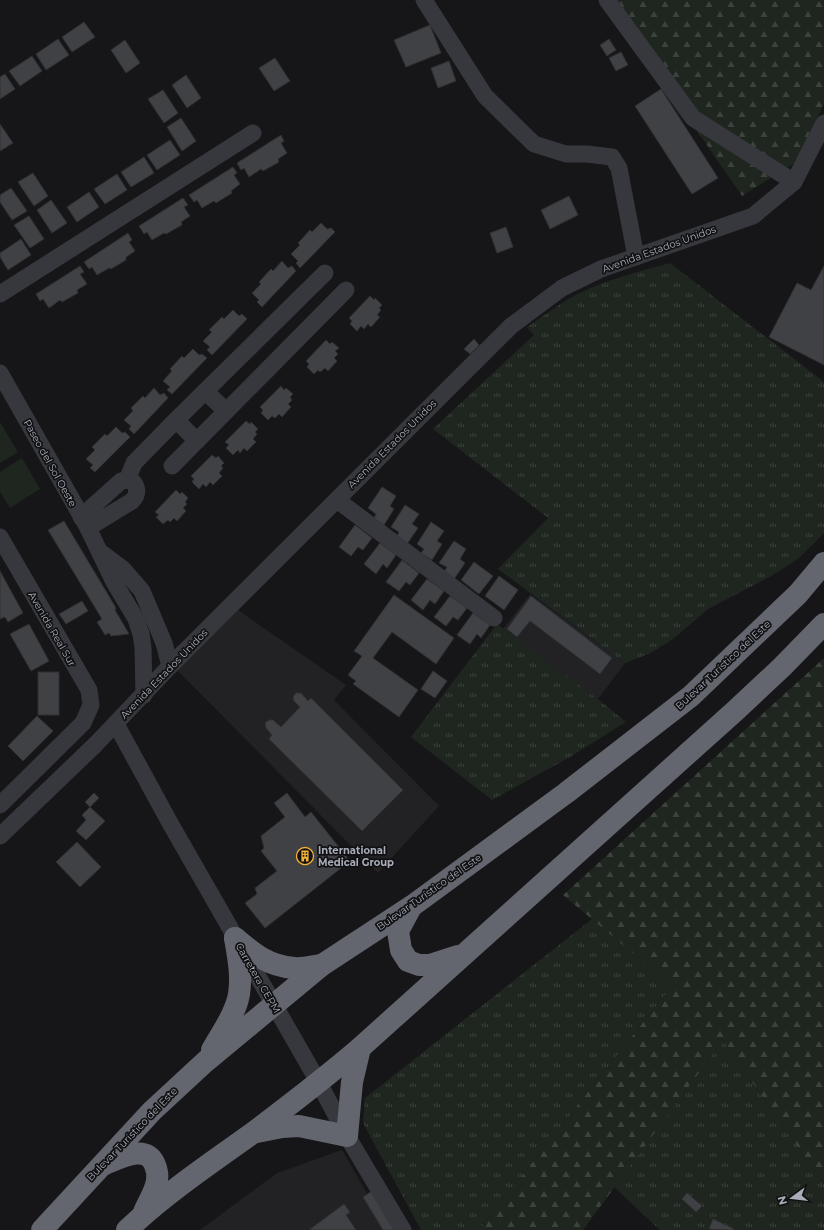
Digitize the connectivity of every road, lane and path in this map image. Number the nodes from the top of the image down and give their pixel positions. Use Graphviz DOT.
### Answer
graph roads {
  1 [pos="424,0"];
  2 [pos="608,0"];
  3 [pos="824,123"];
  4 [pos="253,133"];
  5 [pos="794,182"];
  6 [pos="636,257"];
  7 [pos="325,273"];
  8 [pos="308,289"];
  9 [pos="346,290"];
  10 [pos="0,294"];
  11 [pos="327,309"];
  12 [pos="0,374"];
  13 [pos="205,391"];
  14 [pos="226,411"];
  15 [pos="176,420"];
  16 [pos="197,441"];
  17 [pos="172,466"];
  18 [pos="127,480"];
  19 [pos="337,500"];
  20 [pos="84,523"];
  21 [pos="0,537"];
  22 [pos="101,553"];
  23 [pos="824,563"];
  24 [pos="152,611"];
  25 [pos="494,618"];
  26 [pos="136,619"];
  27 [pos="824,624"];
  28 [pos="170,666"];
  29 [pos="144,695"];
  30 [pos="116,724"];
  31 [pos="0,805"];
  32 [pos="0,836"];
  33 [pos="412,906"];
  34 [pos="235,938"];
  35 [pos="466,953"];
  36 [pos="322,965"];
  37 [pos="274,1005"];
  38 [pos="360,1048"];
  39 [pos="205,1062"];
  40 [pos="319,1083"];
  41 [pos="252,1133"];
  42 [pos="347,1136"];
  43 [pos="99,1167"];
  44 [pos="134,1223"];
  45 [pos="42,1230"];
  46 [pos="403,1230"];
  1 -- 6 [label="street"];
  2 -- 5 [label="street"];
  3 -- 5 [label="street, Avenida Estados Unidos"];
  4 -- 10 [label="street"];
  5 -- 6 [label="street, Avenida Estados Unidos"];
  6 -- 19 [label="street, Avenida Estados Unidos"];
  7 -- 8 [label="street"];
  8 -- 11 [label="street"];
  8 -- 13 [label="street"];
  9 -- 11 [label="street"];
  11 -- 14 [label="street"];
  12 -- 20 [label="street, Paseo del Sol Oeste"];
  13 -- 14 [label="street"];
  13 -- 15 [label="street"];
  14 -- 16 [label="street"];
  15 -- 16 [label="street"];
  15 -- 18 [label="street"];
  16 -- 17 [label="street"];
  18 -- 20 [label="street"];
  18 -- 20 [label="street"];
  19 -- 25 [label="street"];
  19 -- 28 [label="street, Avenida Estados Unidos"];
  20 -- 22 [label="street, Paseo del Sol Oeste"];
  21 -- 31 [label="street, Avenida Real Sur"];
  22 -- 24 [label="street, Paseo del Sol Oeste"];
  22 -- 26 [label="street, Paseo del Sol Oeste"];
  23 -- 33 [label="highway, Bulevar Turístico del Este"];
  24 -- 26 [label="street"];
  24 -- 28 [label="street, Paseo del Sol Oeste"];
  26 -- 29 [label="street, Paseo del Sol Oeste"];
  27 -- 35 [label="highway"];
  28 -- 29 [label="street, Avenida Estados Unidos"];
  29 -- 30 [label="street, Avenida Estados Unidos"];
  30 -- 32 [label="street, Avenida Estados Unidos"];
  30 -- 34 [label="street, Carretera CEPM"];
  33 -- 35 [label="highway"];
  33 -- 36 [label="highway, Bulevar Turístico del Este"];
  34 -- 36 [label="highway"];
  34 -- 37 [label="street, Carretera CEPM"];
  34 -- 39 [label="highway"];
  35 -- 38 [label="highway"];
  36 -- 37 [label="highway, Bulevar Turístico del Este"];
  37 -- 39 [label="highway, Bulevar Turístico del Este"];
  37 -- 40 [label="street, Carretera CEPM"];
  38 -- 40 [label="highway"];
  38 -- 42 [label="highway"];
  39 -- 43 [label="highway, Bulevar Turístico del Este"];
  40 -- 41 [label="highway"];
  40 -- 42 [label="street, Carretera CEPM"];
  41 -- 42 [label="highway"];
  41 -- 44 [label="highway"];
  42 -- 46 [label="street, Carretera CEPM"];
  43 -- 44 [label="highway"];
  43 -- 45 [label="highway, Bulevar Turístico del Este"];
}
